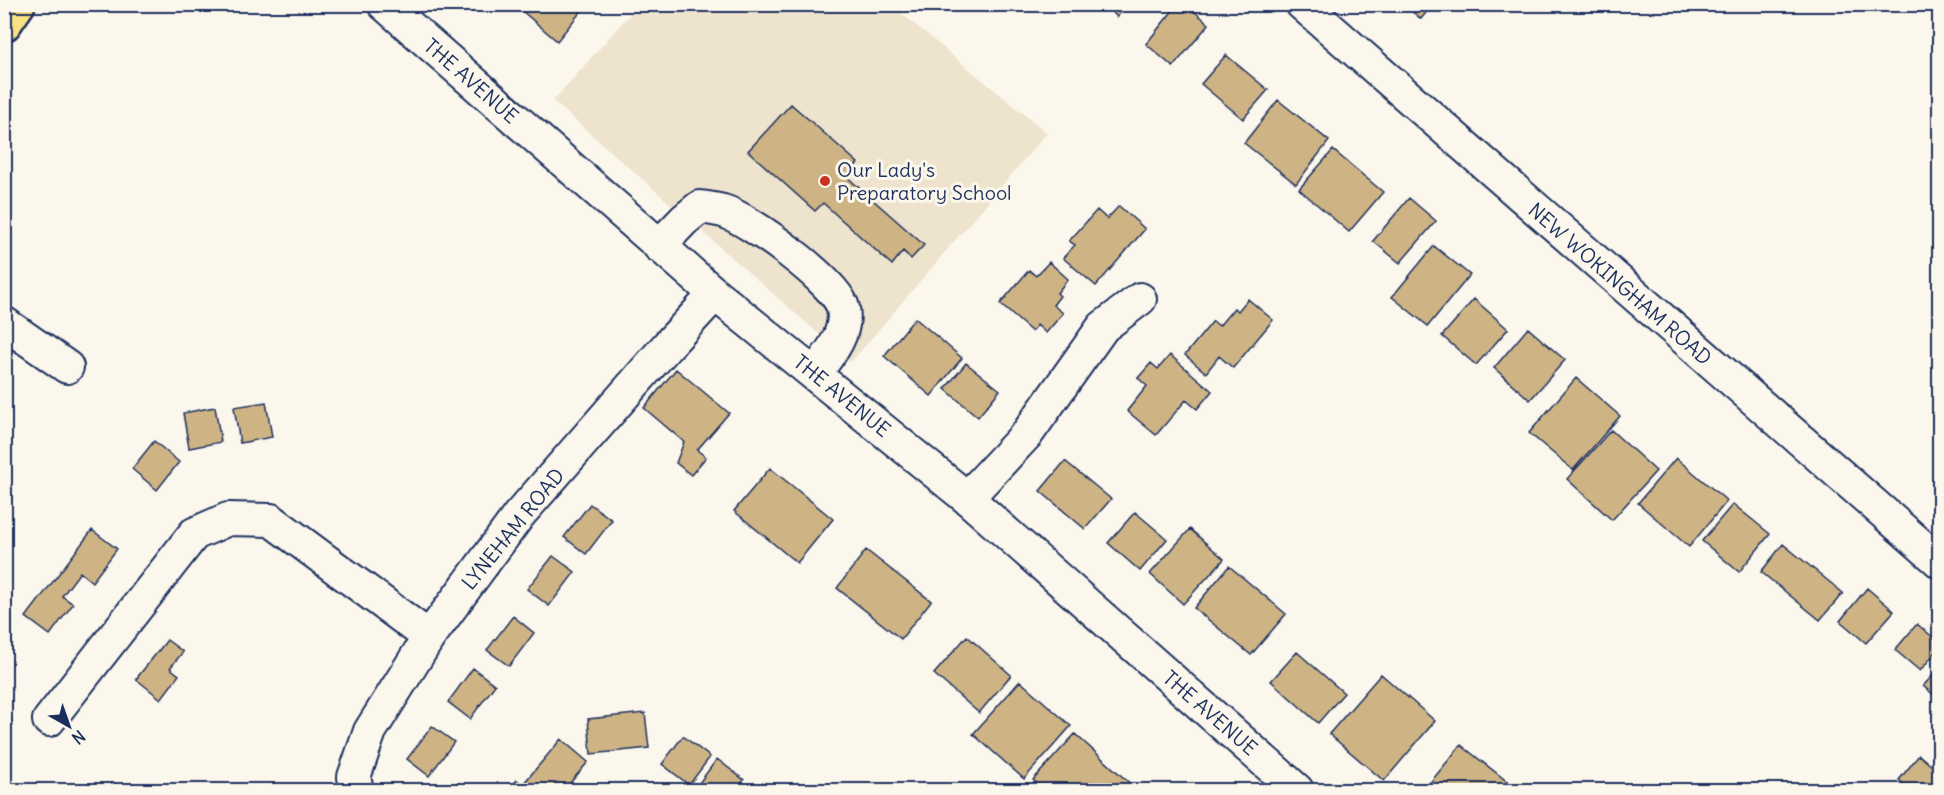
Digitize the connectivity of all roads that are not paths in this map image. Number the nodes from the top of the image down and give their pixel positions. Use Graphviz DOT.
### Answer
graph roads {
  1 [pos="18,4"];
  2 [pos="384,4"];
  3 [pos="1302,4"];
  4 [pos="4,24"];
  5 [pos="659,246"];
  6 [pos="715,294"];
  7 [pos="1140,299"];
  8 [pos="4,324"];
  9 [pos="67,367"];
  10 [pos="814,374"];
  11 [pos="967,498"];
  12 [pos="1940,562"];
  13 [pos="429,637"];
  14 [pos="49,720"];
  15 [pos="357,790"];
  16 [pos="1297,790"];
  1 -- 4 [label="main road"];
  2 -- 5 [label="street, THE AVENUE"];
  3 -- 12 [label="street, NEW WOKINGHAM ROAD"];
  5 -- 6 [label="street, THE AVENUE"];
  5 -- 10 [label="street"];
  6 -- 10 [label="street, THE AVENUE"];
  6 -- 13 [label="street, LYNEHAM ROAD"];
  7 -- 11 [label="street"];
  8 -- 9 [label="street"];
  10 -- 11 [label="street, THE AVENUE"];
  11 -- 16 [label="street, THE AVENUE"];
  13 -- 14 [label="street"];
  13 -- 15 [label="street, LYNEHAM ROAD"];
}
